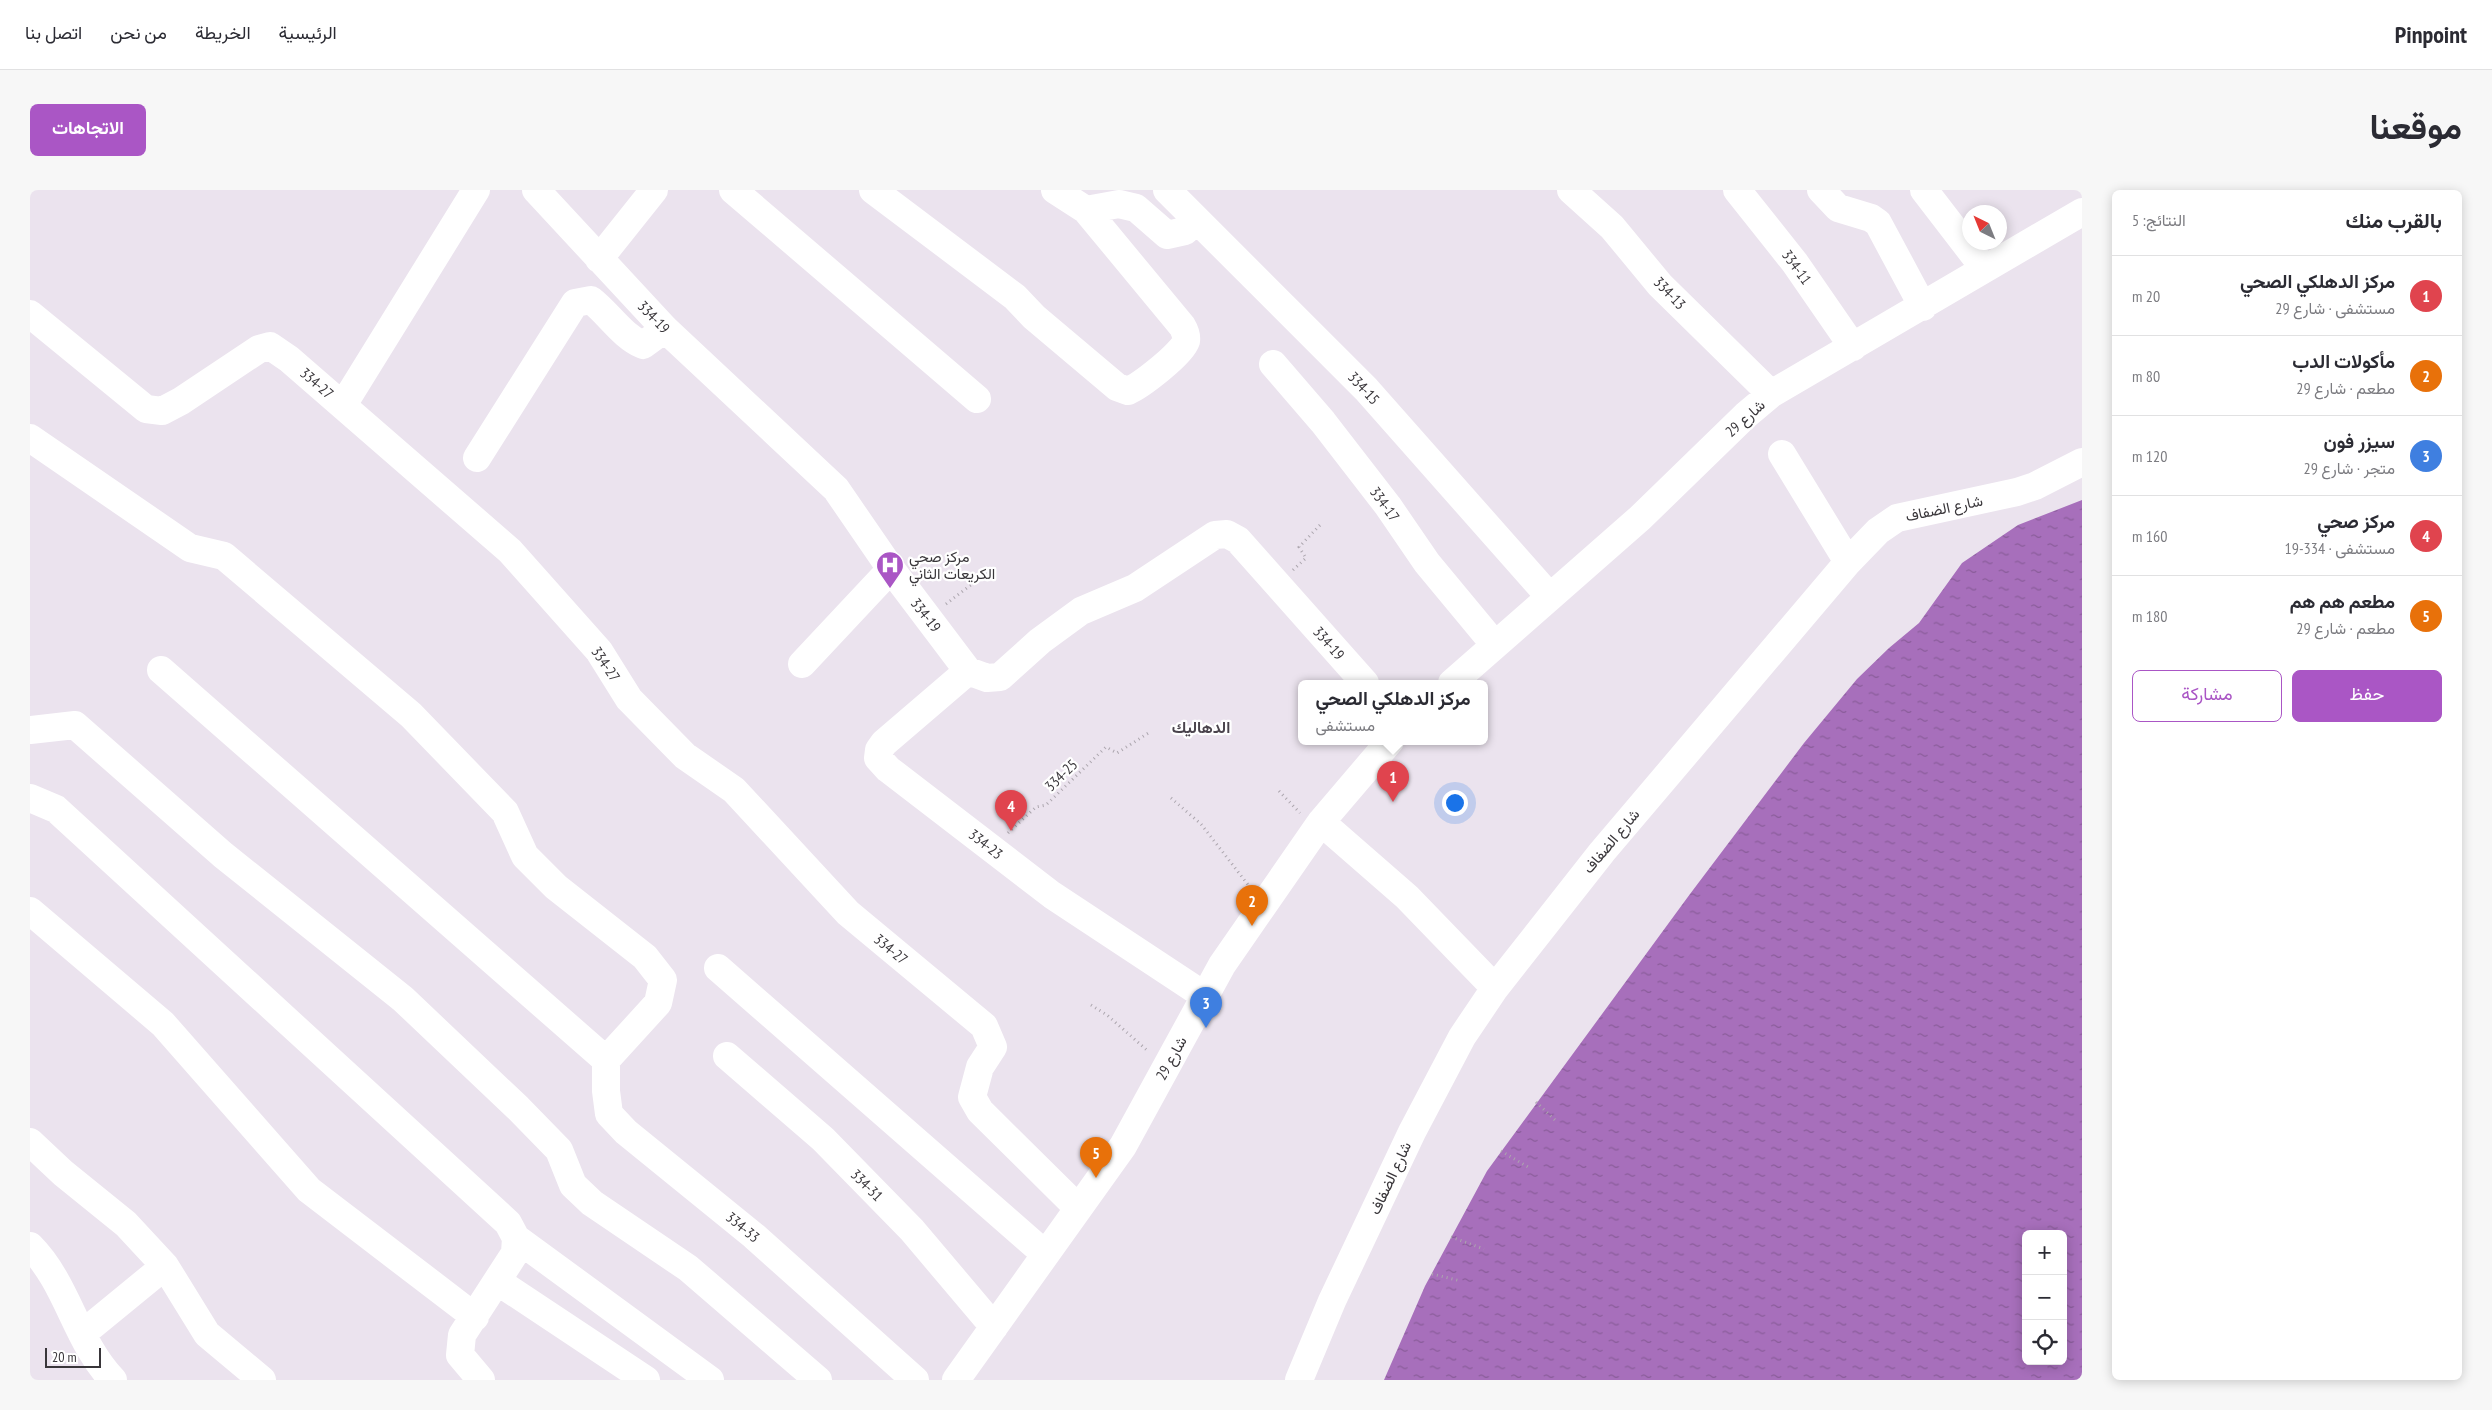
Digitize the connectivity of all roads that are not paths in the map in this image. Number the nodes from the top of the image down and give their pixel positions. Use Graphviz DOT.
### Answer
graph roads {
  1 [pos="476,190"];
  2 [pos="536,190"];
  3 [pos="654,190"];
  4 [pos="733,190"];
  5 [pos="873,190"];
  6 [pos="1055,190"];
  7 [pos="1167,190"];
  8 [pos="1571,190"];
  9 [pos="1738,190"];
  10 [pos="1821,190"];
  11 [pos="1924,190"];
  12 [pos="1086,210"];
  13 [pos="2082,212"];
  14 [pos="1196,219"];
  15 [pos="599,259"];
  16 [pos="1984,268"];
  17 [pos="1922,307"];
  18 [pos="30,314"];
  19 [pos="665,329"];
  20 [pos="1853,347"];
  21 [pos="1273,364"];
  22 [pos="1771,394"];
  23 [pos="977,400"];
  24 [pos="343,405"];
  25 [pos="30,438"];
  26 [pos="1782,454"];
  27 [pos="477,458"];
  28 [pos="2082,462"];
  29 [pos="1848,562"];
  30 [pos="891,569"];
  31 [pos="1550,597"];
  32 [pos="1495,646"];
  33 [pos="802,664"];
  34 [pos="161,670"];
  35 [pos="968,671"];
  36 [pos="1362,680"];
  37 [pos="1455,680"];
  38 [pos="30,730"];
  39 [pos="1387,745"];
  40 [pos="30,798"];
  41 [pos="1318,826"];
  42 [pos="30,911"];
  43 [pos="718,968"];
  44 [pos="1495,988"];
  45 [pos="1205,996"];
  46 [pos="727,1056"];
  47 [pos="606,1060"];
  48 [pos="30,1142"];
  49 [pos="1078,1208"];
  50 [pos="516,1238"];
  51 [pos="30,1246"];
  52 [pos="1045,1254"];
  53 [pos="165,1266"];
  54 [pos="497,1281"];
  55 [pos="475,1317"];
  56 [pos="994,1327"];
  57 [pos="82,1334"];
  58 [pos="113,1380"];
  59 [pos="262,1380"];
  60 [pos="481,1380"];
  61 [pos="646,1380"];
  62 [pos="710,1380"];
  63 [pos="818,1380"];
  64 [pos="915,1380"];
  65 [pos="956,1380"];
  66 [pos="1299,1380"];
  1 -- 24 [label="street"];
  2 -- 15 [label="street, 334-19"];
  3 -- 15 [label="street"];
  4 -- 23 [label="street"];
  5 -- 12 [label="street"];
  6 -- 12 [label="street"];
  7 -- 14 [label="street, 334-15"];
  8 -- 22 [label="street, 334-13"];
  9 -- 20 [label="street, 334-11"];
  10 -- 17 [label="street"];
  11 -- 16 [label="street"];
  12 -- 14 [label="street"];
  13 -- 16 [label="street, شارع 29"];
  14 -- 31 [label="street, 334-15"];
  15 -- 19 [label="street, 334-19"];
  16 -- 17 [label="street, شارع 29"];
  17 -- 20 [label="street, شارع 29"];
  18 -- 24 [label="street, 334-27"];
  19 -- 27 [label="street"];
  19 -- 30 [label="street, 334-19"];
  20 -- 22 [label="street, شارع 29"];
  21 -- 32 [label="street, 334-17"];
  22 -- 31 [label="street, شارع 29"];
  24 -- 49 [label="street, 334-27"];
  25 -- 47 [label="street"];
  26 -- 29 [label="street"];
  28 -- 29 [label="street, شارع الضفاف"];
  29 -- 44 [label="street, شارع الضفاف"];
  30 -- 33 [label="street"];
  30 -- 35 [label="street, 334-19"];
  31 -- 32 [label="street, شارع 29"];
  32 -- 37 [label="street, شارع 29"];
  34 -- 47 [label="street"];
  35 -- 36 [label="street, 334-19"];
  35 -- 45 [label="street, 334-23"];
  38 -- 63 [label="street"];
  39 -- 41 [label="street, شارع 29"];
  40 -- 50 [label="street"];
  41 -- 44 [label="street"];
  41 -- 45 [label="street, شارع 29"];
  42 -- 55 [label="street"];
  43 -- 52 [label="street"];
  44 -- 66 [label="street, شارع الضفاف"];
  45 -- 49 [label="street, شارع 29"];
  46 -- 56 [label="street, 334-31"];
  47 -- 64 [label="street, 334-33"];
  48 -- 53 [label="street"];
  49 -- 52 [label="street, شارع 29"];
  50 -- 54 [label="street"];
  50 -- 62 [label="street"];
  51 -- 57 [label="street"];
  52 -- 56 [label="street, شارع 29"];
  53 -- 57 [label="street"];
  53 -- 59 [label="street"];
  54 -- 55 [label="street"];
  54 -- 61 [label="street"];
  55 -- 60 [label="street"];
  56 -- 65 [label="street, شارع 29"];
  57 -- 58 [label="street"];
}
